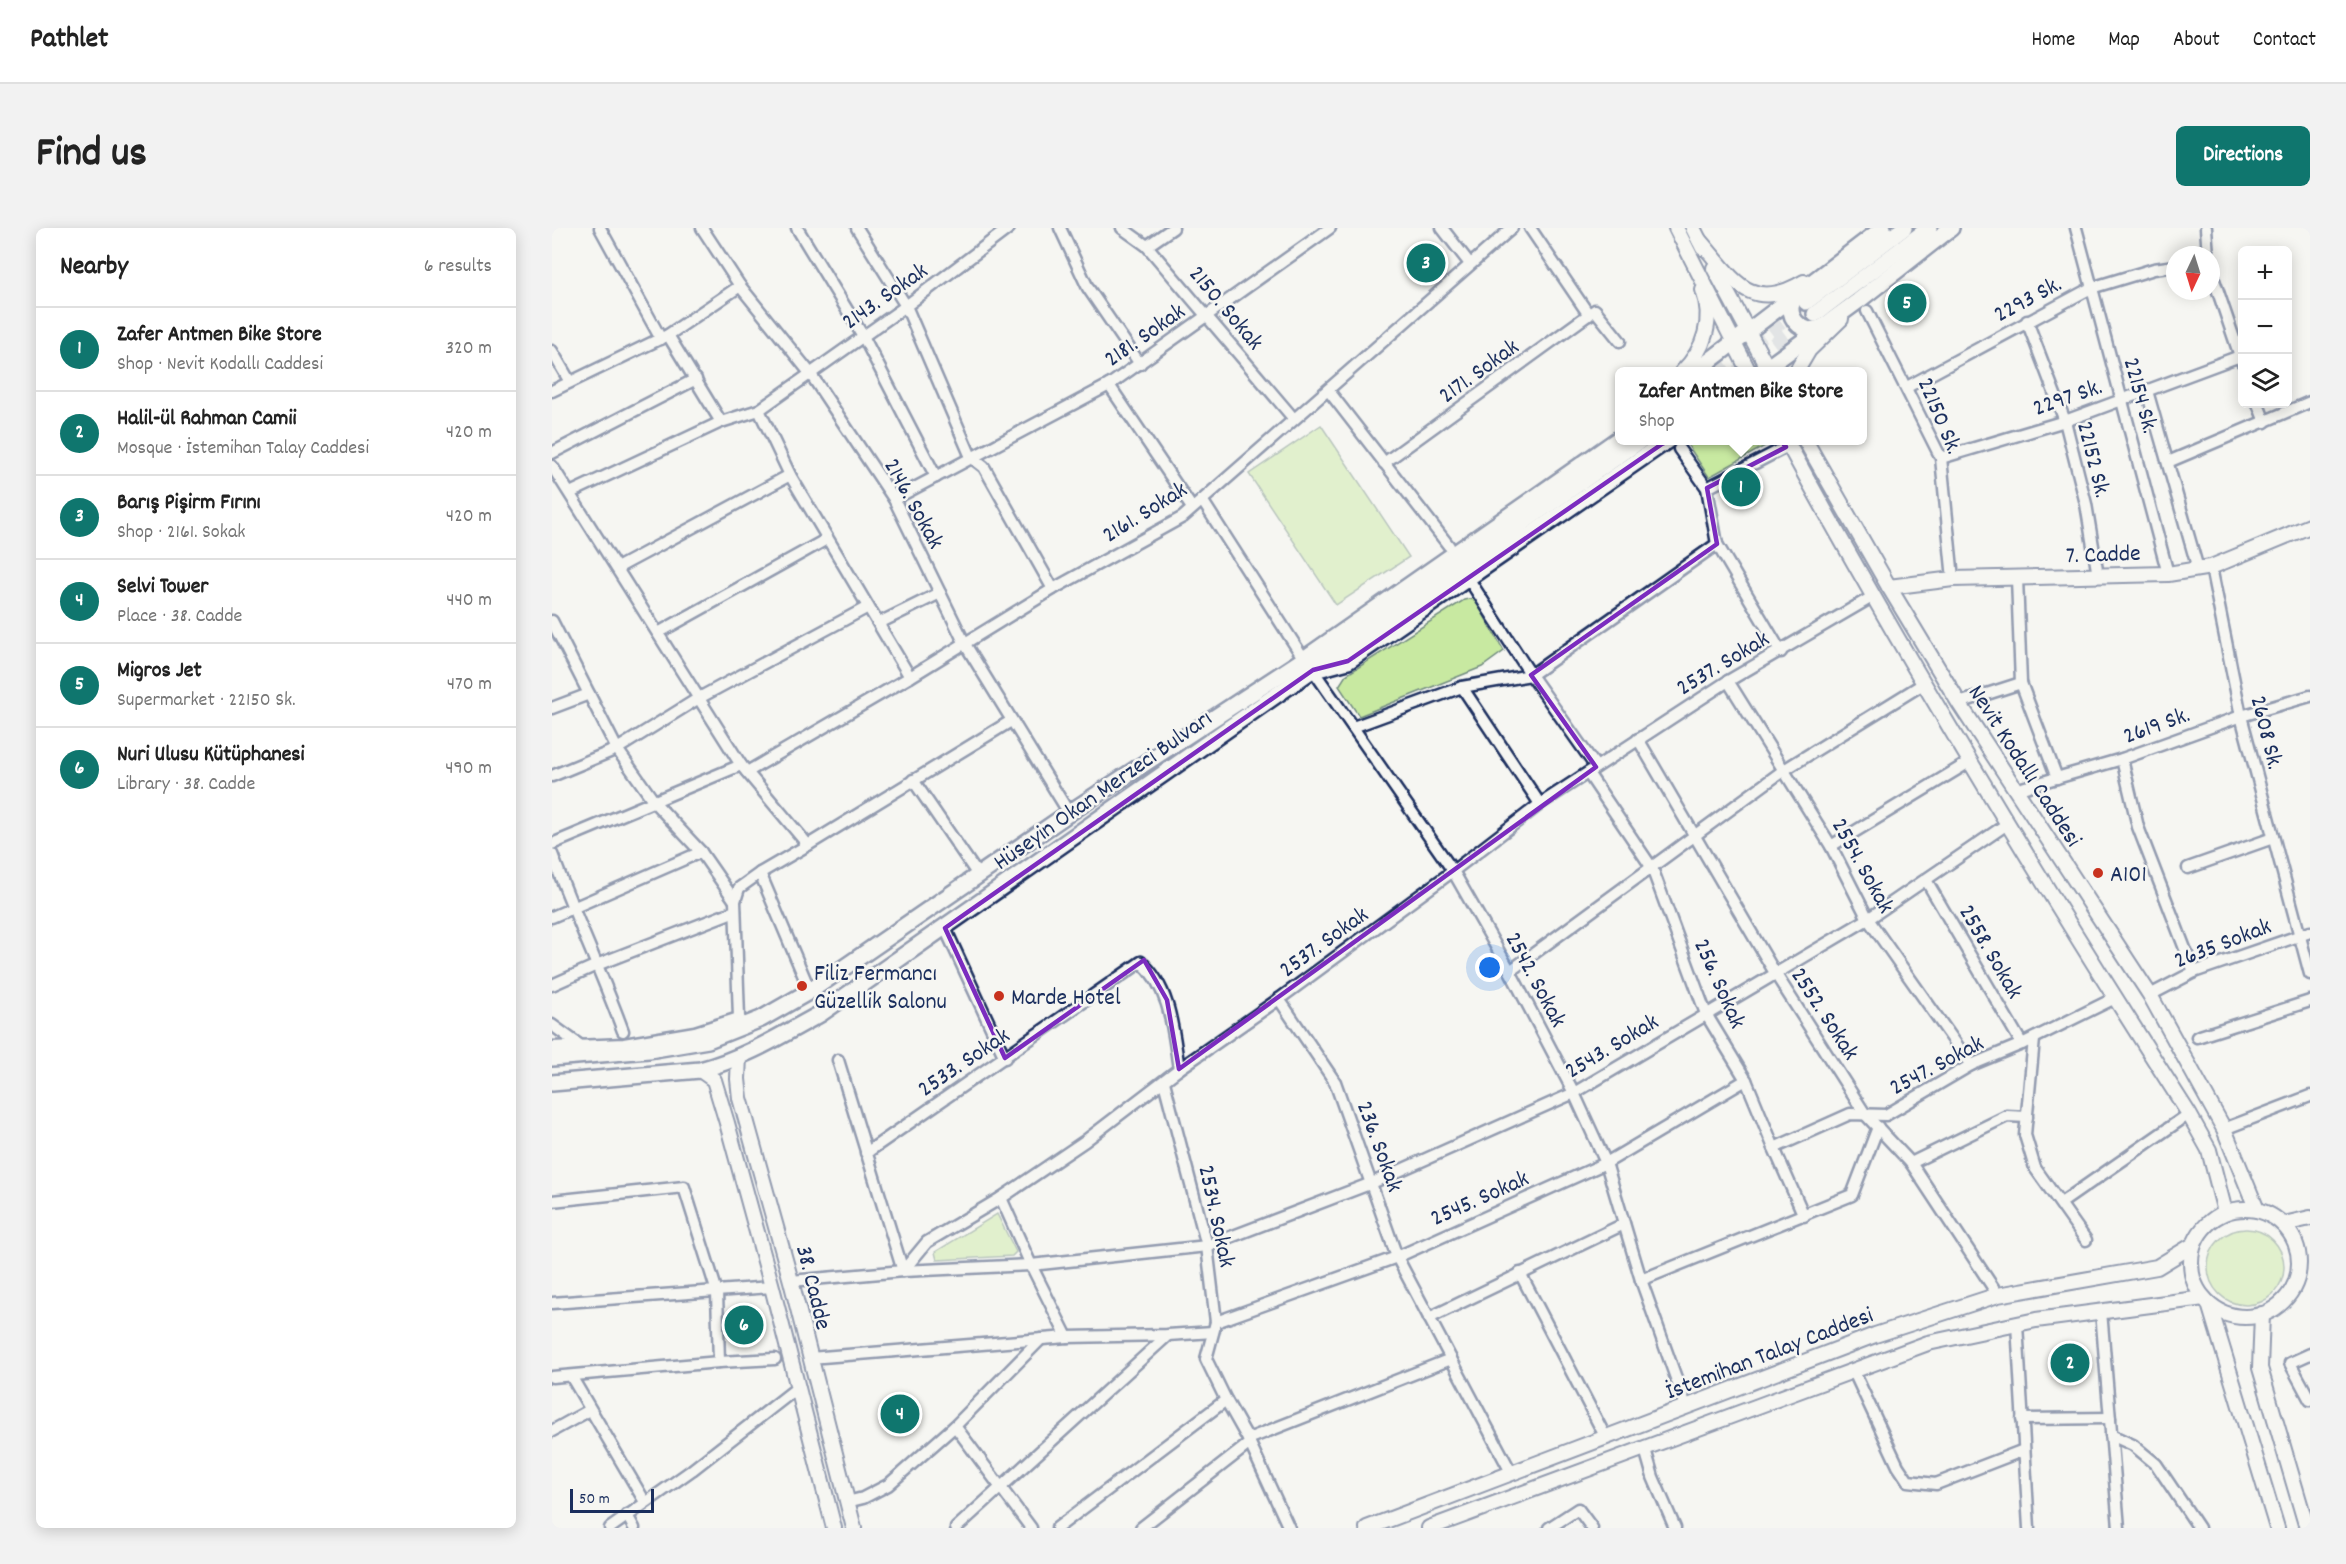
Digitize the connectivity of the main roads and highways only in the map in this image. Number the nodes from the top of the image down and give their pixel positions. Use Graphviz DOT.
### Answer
graph roads {
  1 [pos="1676,228"];
  2 [pos="1883,228"];
  3 [pos="1904,228"];
  4 [pos="1929,228"];
  5 [pos="1951,228"];
  6 [pos="1696,234"];
  7 [pos="1695,262"];
  8 [pos="1832,266"];
  9 [pos="1863,306"];
  10 [pos="1810,310"];
  11 [pos="1748,331"];
  12 [pos="1735,342"];
  13 [pos="1686,367"];
  14 [pos="1702,367"];
  15 [pos="1747,367"];
  16 [pos="1765,367"];
  17 [pos="1768,367"];
  18 [pos="1799,367"];
  19 [pos="1615,430"];
  20 [pos="1615,442"];
  21 [pos="1635,445"];
  22 [pos="1668,445"];
  23 [pos="1785,445"];
  24 [pos="1810,445"];
  25 [pos="2310,526"];
  26 [pos="1888,587"];
  27 [pos="1309,664"];
  28 [pos="739,1056"];
  29 [pos="552,1058"];
  30 [pos="700,1070"];
  31 [pos="552,1083"];
  32 [pos="2257,1210"];
  33 [pos="2226,1212"];
  34 [pos="2310,1218"];
  35 [pos="2284,1224"];
  36 [pos="2193,1245"];
  37 [pos="2305,1263"];
  38 [pos="2207,1301"];
  39 [pos="2262,1314"];
  40 [pos="833,1528"];
  41 [pos="854,1528"];
  42 [pos="1367,1528"];
  43 [pos="1429,1528"];
  44 [pos="2277,1528"];
  45 [pos="2307,1528"];
  1 -- 7 [label="main road"];
  2 -- 8 [label="main road"];
  3 -- 10 [label="main road"];
  4 -- 10 [label="main road"];
  5 -- 9 [label="main road"];
  6 -- 8 [label="main road"];
  6 -- 11 [label="main road"];
  7 -- 12 [label="main road"];
  7 -- 13 [label="main road"];
  8 -- 10 [label="main road"];
  9 -- 10 [label="main road"];
  9 -- 18 [label="main road"];
  10 -- 11 [label="main road"];
  10 -- 17 [label="main road"];
  11 -- 12 [label="main road"];
  11 -- 16 [label="main road"];
  12 -- 14 [label="main road"];
  12 -- 15 [label="main road"];
  19 -- 27 [label="main road"];
  20 -- 27 [label="main road, Hüseyin Okan Merzeci Bulvarı"];
  21 -- 27 [label="main road, Hüseyin Okan Merzeci Bulvarı"];
  22 -- 27 [label="main road"];
  23 -- 33 [label="main road, Nevit Kodallı Caddesi"];
  24 -- 26 [label="main road, Nevit Kodallı Caddesi"];
  25 -- 26 [label="main road, 7. Cadde"];
  26 -- 32 [label="main road, Nevit Kodallı Caddesi"];
  27 -- 28 [label="main road, Hüseyin Okan Merzeci Bulvarı"];
  27 -- 29 [label="main road, Hüseyin Okan Merzeci Bulvarı"];
  28 -- 30 [label="main road, Hüseyin Okan Merzeci Bulvarı"];
  28 -- 41 [label="main road, 38. Cadde"];
  30 -- 31 [label="main road, Hüseyin Okan Merzeci Bulvarı"];
  30 -- 40 [label="main road, 38. Cadde"];
  32 -- 33 [label="main road"];
  32 -- 35 [label="main road"];
  33 -- 36 [label="main road"];
  34 -- 35 [label="main road"];
  35 -- 37 [label="main road"];
  36 -- 38 [label="main road"];
  36 -- 42 [label="main road, İstemihan Talay Caddesi"];
  37 -- 39 [label="main road"];
  38 -- 39 [label="main road"];
  38 -- 43 [label="main road, İstemihan Talay Caddesi"];
  38 -- 44 [label="main road"];
  39 -- 45 [label="main road"];
}
